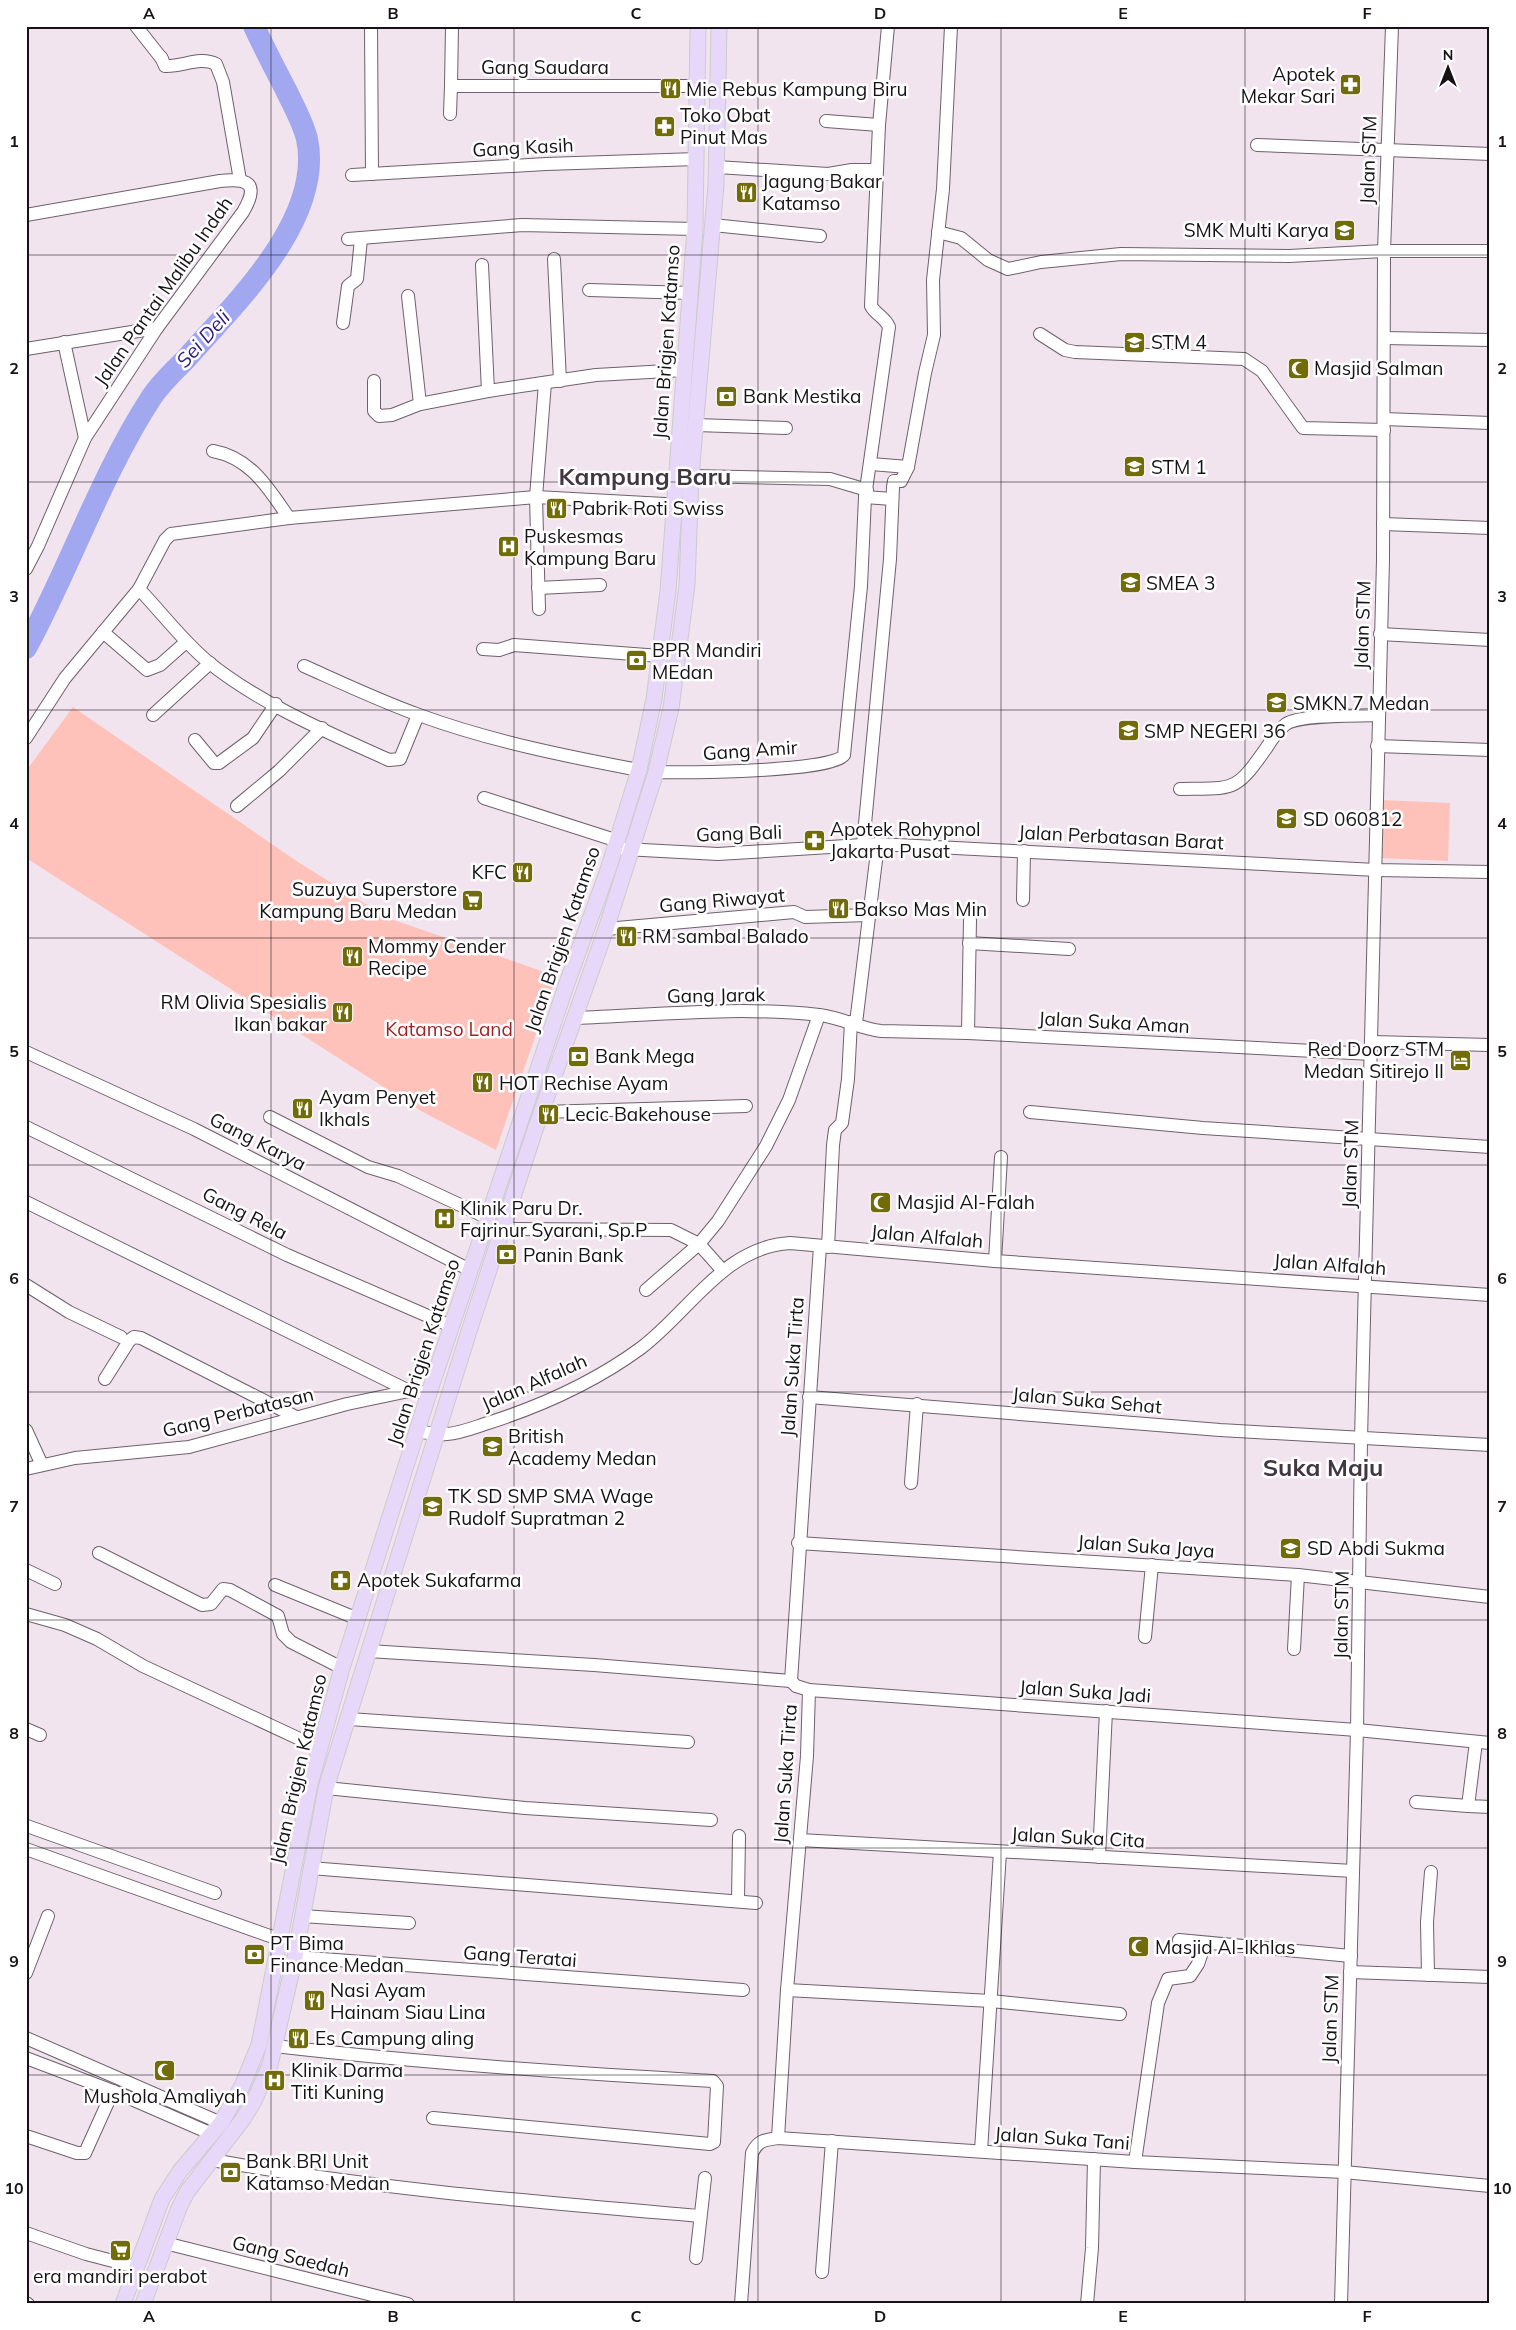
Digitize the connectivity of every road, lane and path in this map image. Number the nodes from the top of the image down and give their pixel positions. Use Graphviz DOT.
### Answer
graph roads {
  1 [pos="136,26"];
  2 [pos="371,26"];
  3 [pos="452,26"];
  4 [pos="698,26"];
  5 [pos="719,26"];
  6 [pos="888,26"];
  7 [pos="951,26"];
  8 [pos="1392,26"];
  9 [pos="451,86"];
  10 [pos="698,86"];
  11 [pos="450,114"];
  12 [pos="826,121"];
  13 [pos="878,124"];
  14 [pos="1257,145"];
  15 [pos="1387,152"];
  16 [pos="1490,154"];
  17 [pos="697,159"];
  18 [pos="717,167"];
  19 [pos="877,170"];
  20 [pos="372,174"];
  21 [pos="352,175"];
  22 [pos="240,180"];
  23 [pos="26,215"];
  24 [pos="713,226"];
  25 [pos="695,229"];
  26 [pos="938,232"];
  27 [pos="820,236"];
  28 [pos="1384,251"];
  29 [pos="1490,251"];
  30 [pos="554,259"];
  31 [pos="482,265"];
  32 [pos="589,290"];
  33 [pos="690,293"];
  34 [pos="408,296"];
  35 [pos="343,322"];
  36 [pos="157,328"];
  37 [pos="1040,334"];
  38 [pos="1384,338"];
  39 [pos="1490,340"];
  40 [pos="64,342"];
  41 [pos="26,349"];
  42 [pos="685,370"];
  43 [pos="374,381"];
  44 [pos="560,381"];
  45 [pos="545,383"];
  46 [pos="488,391"];
  47 [pos="420,404"];
  48 [pos="1490,423"];
  49 [pos="696,425"];
  50 [pos="1384,425"];
  51 [pos="786,428"];
  52 [pos="85,438"];
  53 [pos="213,451"];
  54 [pos="871,464"];
  55 [pos="908,467"];
  56 [pos="675,475"];
  57 [pos="691,476"];
  58 [pos="866,493"];
  59 [pos="536,496"];
  60 [pos="892,499"];
  61 [pos="673,504"];
  62 [pos="690,506"];
  63 [pos="289,518"];
  64 [pos="1383,524"];
  65 [pos="1490,528"];
  66 [pos="26,569"];
  67 [pos="600,585"];
  68 [pos="538,588"];
  69 [pos="139,589"];
  70 [pos="538,609"];
  71 [pos="103,632"];
  72 [pos="1380,634"];
  73 [pos="1490,640"];
  74 [pos="186,642"];
  75 [pos="483,650"];
  76 [pos="660,656"];
  77 [pos="210,663"];
  78 [pos="304,666"];
  79 [pos="276,704"];
  80 [pos="153,715"];
  81 [pos="418,715"];
  82 [pos="1378,715"];
  83 [pos="322,728"];
  84 [pos="26,738"];
  85 [pos="196,740"];
  86 [pos="1377,746"];
  87 [pos="1490,750"];
  88 [pos="639,770"];
  89 [pos="656,772"];
  90 [pos="1180,789"];
  91 [pos="484,798"];
  92 [pos="237,806"];
  93 [pos="617,844"];
  94 [pos="878,844"];
  95 [pos="863,845"];
  96 [pos="630,851"];
  97 [pos="1024,851"];
  98 [pos="1376,870"];
  99 [pos="1490,872"];
  100 [pos="604,881"];
  101 [pos="618,888"];
  102 [pos="1023,900"];
  103 [pos="870,915"];
  104 [pos="970,920"];
  105 [pos="606,929"];
  106 [pos="969,943"];
  107 [pos="1069,950"];
  108 [pos="819,1014"];
  109 [pos="576,1018"];
  110 [pos="854,1022"];
  111 [pos="968,1033"];
  112 [pos="1490,1045"];
  113 [pos="1372,1048"];
  114 [pos="26,1052"];
  115 [pos="746,1106"];
  116 [pos="542,1112"];
  117 [pos="1030,1112"];
  118 [pos="270,1117"];
  119 [pos="26,1127"];
  120 [pos="1370,1140"];
  121 [pos="1490,1147"];
  122 [pos="1001,1157"];
  123 [pos="26,1202"];
  124 [pos="488,1218"];
  125 [pos="503,1229"];
  126 [pos="698,1244"];
  127 [pos="824,1246"];
  128 [pos="995,1261"];
  129 [pos="470,1270"];
  130 [pos="723,1271"];
  131 [pos="26,1285"];
  132 [pos="1366,1285"];
  133 [pos="646,1290"];
  134 [pos="1490,1295"];
  135 [pos="451,1326"];
  136 [pos="121,1337"];
  137 [pos="105,1379"];
  138 [pos="409,1391"];
  139 [pos="429,1393"];
  140 [pos="809,1397"];
  141 [pos="917,1404"];
  142 [pos="296,1417"];
  143 [pos="26,1430"];
  144 [pos="417,1431"];
  145 [pos="436,1434"];
  146 [pos="1362,1439"];
  147 [pos="1490,1445"];
  148 [pos="42,1465"];
  149 [pos="26,1470"];
  150 [pos="910,1483"];
  151 [pos="798,1543"];
  152 [pos="99,1553"];
  153 [pos="1152,1565"];
  154 [pos="26,1570"];
  155 [pos="1298,1575"];
  156 [pos="1361,1582"];
  157 [pos="55,1584"];
  158 [pos="275,1585"];
  159 [pos="1490,1597"];
  160 [pos="26,1614"];
  161 [pos="358,1619"];
  162 [pos="1145,1636"];
  163 [pos="1294,1649"];
  164 [pos="368,1652"];
  165 [pos="342,1668"];
  166 [pos="791,1681"];
  167 [pos="810,1690"];
  168 [pos="1106,1711"];
  169 [pos="349,1719"];
  170 [pos="26,1729"];
  171 [pos="1357,1730"];
  172 [pos="40,1735"];
  173 [pos="688,1742"];
  174 [pos="1476,1742"];
  175 [pos="1490,1743"];
  176 [pos="319,1748"];
  177 [pos="326,1788"];
  178 [pos="1416,1802"];
  179 [pos="1468,1806"];
  180 [pos="1490,1807"];
  181 [pos="710,1820"];
  182 [pos="27,1826"];
  183 [pos="739,1836"];
  184 [pos="800,1840"];
  185 [pos="299,1843"];
  186 [pos="315,1845"];
  187 [pos="26,1849"];
  188 [pos="1000,1852"];
  189 [pos="1099,1857"];
  190 [pos="139,1868"];
  191 [pos="310,1868"];
  192 [pos="1353,1871"];
  193 [pos="1431,1872"];
  194 [pos="133,1887"];
  195 [pos="215,1893"];
  196 [pos="738,1902"];
  197 [pos="756,1904"];
  198 [pos="48,1916"];
  199 [pos="302,1916"];
  200 [pos="410,1923"];
  201 [pos="281,1940"];
  202 [pos="1179,1940"];
  203 [pos="1205,1943"];
  204 [pos="1350,1956"];
  205 [pos="295,1957"];
  206 [pos="1350,1972"];
  207 [pos="26,1973"];
  208 [pos="1428,1975"];
  209 [pos="1490,1977"];
  210 [pos="743,1990"];
  211 [pos="787,1990"];
  212 [pos="990,2001"];
  213 [pos="1120,2014"];
  214 [pos="26,2038"];
  215 [pos="275,2046"];
  216 [pos="26,2058"];
  217 [pos="113,2091"];
  218 [pos="433,2118"];
  219 [pos="217,2129"];
  220 [pos="26,2136"];
  221 [pos="778,2138"];
  222 [pos="832,2141"];
  223 [pos="982,2151"];
  224 [pos="1094,2159"];
  225 [pos="212,2160"];
  226 [pos="1135,2162"];
  227 [pos="1344,2172"];
  228 [pos="705,2178"];
  229 [pos="1490,2186"];
  230 [pos="700,2216"];
  231 [pos="26,2232"];
  232 [pos="165,2242"];
  233 [pos="696,2258"];
  234 [pos="136,2267"];
  235 [pos="822,2272"];
  236 [pos="123,2304"];
  237 [pos="143,2304"];
  238 [pos="408,2304"];
  239 [pos="741,2304"];
  240 [pos="1087,2304"];
  241 [pos="1341,2304"];
  1 -- 22 [label="street"];
  2 -- 20 [label="street"];
  3 -- 9 [label="street"];
  4 -- 10 [label="main road, Jalan Brigjen Katamso"];
  5 -- 18 [label="main road, Jalan Brigjen Katamso"];
  6 -- 13 [label="street"];
  7 -- 26 [label="street"];
  8 -- 15 [label="street, Jalan STM"];
  9 -- 10 [label="street, Gang Saudara"];
  9 -- 11 [label="street"];
  10 -- 17 [label="main road, Jalan Brigjen Katamso"];
  12 -- 13 [label="street"];
  13 -- 19 [label="street"];
  14 -- 15 [label="street"];
  15 -- 16 [label="street"];
  15 -- 28 [label="street, Jalan STM"];
  17 -- 20 [label="street, Gang Kasih"];
  17 -- 25 [label="main road, Jalan Brigjen Katamso"];
  18 -- 19 [label="street"];
  18 -- 24 [label="main road, Jalan Brigjen Katamso"];
  19 -- 54 [label="street"];
  20 -- 21 [label="street, Gang Kasih"];
  22 -- 23 [label="street, Jalan Pantai Malibu Indah"];
  22 -- 36 [label="street, Jalan Pantai Malibu Indah"];
  24 -- 27 [label="street"];
  24 -- 49 [label="main road, Jalan Brigjen Katamso"];
  25 -- 33 [label="main road, Jalan Brigjen Katamso"];
  25 -- 35 [label="street"];
  26 -- 28 [label="street"];
  26 -- 55 [label="street"];
  28 -- 29 [label="street"];
  28 -- 38 [label="street, Jalan STM"];
  30 -- 44 [label="street"];
  31 -- 46 [label="street"];
  32 -- 33 [label="street"];
  33 -- 42 [label="main road, Jalan Brigjen Katamso"];
  34 -- 47 [label="street"];
  36 -- 40 [label="street"];
  36 -- 52 [label="street, Jalan Pantai Malibu Indah"];
  37 -- 50 [label="street"];
  38 -- 39 [label="street"];
  38 -- 50 [label="street, Jalan STM"];
  40 -- 41 [label="street"];
  40 -- 52 [label="street"];
  42 -- 44 [label="street"];
  42 -- 56 [label="main road, Jalan Brigjen Katamso"];
  43 -- 47 [label="street"];
  44 -- 45 [label="street"];
  45 -- 46 [label="street"];
  45 -- 59 [label="street"];
  46 -- 47 [label="street"];
  48 -- 50 [label="street"];
  49 -- 51 [label="street"];
  49 -- 57 [label="main road, Jalan Brigjen Katamso"];
  50 -- 64 [label="street, Jalan STM"];
  52 -- 66 [label="street, Jalan Pantai Malibu Indah"];
  53 -- 63 [label="street"];
  54 -- 55 [label="street"];
  54 -- 58 [label="street"];
  55 -- 60 [label="street"];
  56 -- 57 [label="main road"];
  56 -- 61 [label="main road, Jalan Brigjen Katamso"];
  57 -- 58 [label="street"];
  57 -- 62 [label="main road, Jalan Brigjen Katamso"];
  58 -- 60 [label="street"];
  58 -- 89 [label="street, Gang Amir"];
  59 -- 61 [label="street"];
  59 -- 63 [label="street"];
  59 -- 68 [label="street"];
  60 -- 95 [label="street"];
  61 -- 62 [label="street"];
  61 -- 76 [label="main road, Jalan Brigjen Katamso"];
  62 -- 89 [label="main road, Jalan Brigjen Katamso"];
  63 -- 69 [label="street"];
  64 -- 65 [label="street"];
  64 -- 72 [label="street, Jalan STM"];
  67 -- 68 [label="street"];
  68 -- 70 [label="street"];
  69 -- 71 [label="street"];
  69 -- 74 [label="street"];
  71 -- 74 [label="street"];
  71 -- 84 [label="street"];
  72 -- 73 [label="street"];
  72 -- 82 [label="street, Jalan STM"];
  74 -- 77 [label="street"];
  75 -- 76 [label="street"];
  76 -- 88 [label="main road, Jalan Brigjen Katamso"];
  77 -- 79 [label="street"];
  77 -- 80 [label="street"];
  78 -- 81 [label="street"];
  79 -- 83 [label="street"];
  79 -- 85 [label="street"];
  81 -- 83 [label="street"];
  81 -- 88 [label="street"];
  82 -- 86 [label="street, Jalan STM"];
  82 -- 90 [label="street"];
  83 -- 92 [label="street"];
  86 -- 87 [label="street"];
  86 -- 98 [label="street, Jalan STM"];
  88 -- 93 [label="main road, Jalan Brigjen Katamso"];
  89 -- 96 [label="main road, Jalan Brigjen Katamso"];
  91 -- 93 [label="street, Gang Bali"];
  93 -- 96 [label="street, Gang Bali"];
  93 -- 100 [label="main road, Jalan Brigjen Katamso"];
  94 -- 95 [label="street, Jalan Perbatasan Barat"];
  94 -- 97 [label="street, Jalan Perbatasan Barat"];
  94 -- 103 [label="street, Jalan Suka Tirta"];
  95 -- 96 [label="street, Gang Bali"];
  96 -- 101 [label="main road, Jalan Brigjen Katamso"];
  97 -- 98 [label="street, Jalan Perbatasan Barat"];
  97 -- 102 [label="street"];
  98 -- 99 [label="street, Jalan Perbatasan Barat"];
  98 -- 113 [label="street, Jalan STM"];
  100 -- 101 [label="main road"];
  100 -- 124 [label="main road, Jalan Brigjen Katamso"];
  101 -- 105 [label="main road, Jalan Brigjen Katamso"];
  103 -- 105 [label="street, Gang Riwayat"];
  103 -- 110 [label="street, Jalan Suka Tirta"];
  104 -- 106 [label="street"];
  105 -- 109 [label="main road, Jalan Brigjen Katamso"];
  106 -- 107 [label="street"];
  106 -- 111 [label="street"];
  108 -- 109 [label="street, Gang Jarak"];
  108 -- 110 [label="street, Gang Jarak"];
  108 -- 126 [label="street"];
  109 -- 116 [label="main road, Jalan Brigjen Katamso"];
  110 -- 111 [label="street, Jalan Suka Aman"];
  110 -- 127 [label="street, Jalan Suka Tirta"];
  111 -- 113 [label="street, Jalan Suka Aman"];
  112 -- 113 [label="street, Jalan Suka Aman"];
  113 -- 120 [label="street, Jalan STM"];
  114 -- 129 [label="street, Gang Karya"];
  115 -- 116 [label="street"];
  116 -- 125 [label="main road, Jalan Brigjen Katamso"];
  117 -- 120 [label="street"];
  118 -- 124 [label="street"];
  119 -- 135 [label="street, Gang Rela"];
  120 -- 121 [label="street"];
  120 -- 132 [label="street, Jalan STM"];
  122 -- 128 [label="street"];
  123 -- 138 [label="street"];
  124 -- 129 [label="main road, Jalan Brigjen Katamso"];
  125 -- 126 [label="street"];
  125 -- 145 [label="main road, Jalan Brigjen Katamso"];
  126 -- 130 [label="street"];
  126 -- 133 [label="street"];
  127 -- 128 [label="street, Jalan Alfalah"];
  127 -- 130 [label="street, Jalan Alfalah"];
  127 -- 140 [label="street, Jalan Suka Tirta"];
  128 -- 132 [label="street, Jalan Alfalah"];
  129 -- 135 [label="main road, Jalan Brigjen Katamso"];
  130 -- 145 [label="street, Jalan Alfalah"];
  131 -- 136 [label="street"];
  132 -- 134 [label="street, Jalan Alfalah"];
  132 -- 146 [label="street, Jalan STM"];
  135 -- 139 [label="main road, Jalan Brigjen Katamso"];
  137 -- 142 [label="street"];
  138 -- 139 [label="street, Gang Perbatasan"];
  138 -- 142 [label="street, Gang Perbatasan"];
  139 -- 144 [label="main road, Jalan Brigjen Katamso"];
  140 -- 141 [label="street, Jalan Suka Sehat"];
  140 -- 151 [label="street, Jalan Suka Tirta"];
  141 -- 146 [label="street, Jalan Suka Sehat"];
  141 -- 150 [label="street"];
  142 -- 148 [label="street, Gang Perbatasan"];
  143 -- 148 [label="street"];
  144 -- 145 [label="street, Jalan Alfalah"];
  144 -- 161 [label="main road, Jalan Brigjen Katamso"];
  145 -- 164 [label="main road, Jalan Brigjen Katamso"];
  146 -- 147 [label="street, Jalan Suka Sehat"];
  146 -- 156 [label="street, Jalan STM"];
  148 -- 149 [label="street, Gang Perbatasan"];
  151 -- 153 [label="street, Jalan Suka Jaya"];
  151 -- 166 [label="street, Jalan Suka Tirta"];
  152 -- 165 [label="street"];
  153 -- 155 [label="street, Jalan Suka Jaya"];
  153 -- 162 [label="street"];
  154 -- 157 [label="street"];
  155 -- 156 [label="street, Jalan Suka Jaya"];
  155 -- 163 [label="street"];
  156 -- 159 [label="street, Jalan Suka Jaya"];
  156 -- 171 [label="street, Jalan STM"];
  158 -- 161 [label="street"];
  160 -- 176 [label="street"];
  161 -- 165 [label="main road, Jalan Brigjen Katamso"];
  164 -- 166 [label="street"];
  164 -- 169 [label="main road, Jalan Brigjen Katamso"];
  165 -- 176 [label="main road, Jalan Brigjen Katamso"];
  166 -- 167 [label="street, Jalan Suka Tirta"];
  167 -- 168 [label="street, Jalan Suka Jadi"];
  167 -- 184 [label="street, Jalan Suka Tirta"];
  168 -- 171 [label="street, Jalan Suka Jadi"];
  168 -- 189 [label="street"];
  169 -- 173 [label="street"];
  169 -- 177 [label="main road, Jalan Brigjen Katamso"];
  170 -- 172 [label="street"];
  171 -- 174 [label="street, Jalan Suka Jadi"];
  171 -- 192 [label="street, Jalan STM"];
  174 -- 175 [label="street, Jalan Suka Jadi"];
  174 -- 179 [label="street"];
  176 -- 185 [label="main road, Jalan Brigjen Katamso"];
  177 -- 181 [label="street"];
  177 -- 186 [label="main road, Jalan Brigjen Katamso"];
  178 -- 179 [label="street"];
  179 -- 180 [label="street"];
  182 -- 190 [label="street"];
  183 -- 196 [label="street"];
  184 -- 188 [label="street, Jalan Suka Cita"];
  184 -- 211 [label="street, Jalan Suka Tirta"];
  185 -- 186 [label="main road"];
  185 -- 201 [label="main road, Jalan Brigjen Katamso"];
  186 -- 191 [label="main road, Jalan Brigjen Katamso"];
  187 -- 194 [label="street"];
  188 -- 189 [label="street, Jalan Suka Cita"];
  188 -- 212 [label="street"];
  189 -- 192 [label="street, Jalan Suka Cita"];
  190 -- 194 [label="street"];
  190 -- 195 [label="street"];
  191 -- 196 [label="street"];
  191 -- 199 [label="main road, Jalan Brigjen Katamso"];
  192 -- 204 [label="street, Jalan STM"];
  193 -- 208 [label="street"];
  194 -- 201 [label="street"];
  196 -- 197 [label="street"];
  198 -- 207 [label="street"];
  199 -- 200 [label="street"];
  199 -- 205 [label="main road, Jalan Brigjen Katamso"];
  201 -- 219 [label="main road, Jalan Brigjen Katamso"];
  202 -- 203 [label="street"];
  203 -- 204 [label="street"];
  203 -- 226 [label="street"];
  204 -- 206 [label="street, Jalan STM"];
  205 -- 210 [label="street, Gang Teratai"];
  205 -- 215 [label="main road, Jalan Brigjen Katamso"];
  206 -- 208 [label="street"];
  206 -- 227 [label="street, Jalan STM"];
  208 -- 209 [label="street"];
  211 -- 212 [label="street"];
  211 -- 221 [label="street, Jalan Suka Tirta"];
  212 -- 213 [label="street"];
  212 -- 223 [label="street"];
  214 -- 219 [label="street"];
  215 -- 218 [label="street"];
  215 -- 225 [label="main road, Jalan Brigjen Katamso"];
  216 -- 217 [label="street"];
  217 -- 219 [label="street"];
  217 -- 220 [label="street"];
  219 -- 234 [label="main road, Jalan Brigjen Katamso"];
  221 -- 222 [label="street, Jalan Suka Tani"];
  221 -- 239 [label="street"];
  222 -- 223 [label="street, Jalan Suka Tani"];
  222 -- 235 [label="street"];
  223 -- 224 [label="street, Jalan Suka Tani"];
  224 -- 226 [label="street, Jalan Suka Tani"];
  224 -- 240 [label="street"];
  225 -- 230 [label="street"];
  225 -- 232 [label="main road, Jalan Brigjen Katamso"];
  226 -- 227 [label="street, Jalan Suka Tani"];
  227 -- 229 [label="street, Jalan Suka Tani"];
  227 -- 241 [label="street, Jalan STM"];
  228 -- 230 [label="street"];
  230 -- 233 [label="street"];
  231 -- 234 [label="street"];
  232 -- 237 [label="main road, Jalan Brigjen Katamso"];
  232 -- 238 [label="street, Gang Saedah"];
  234 -- 236 [label="main road, Jalan Brigjen Katamso"];
}
